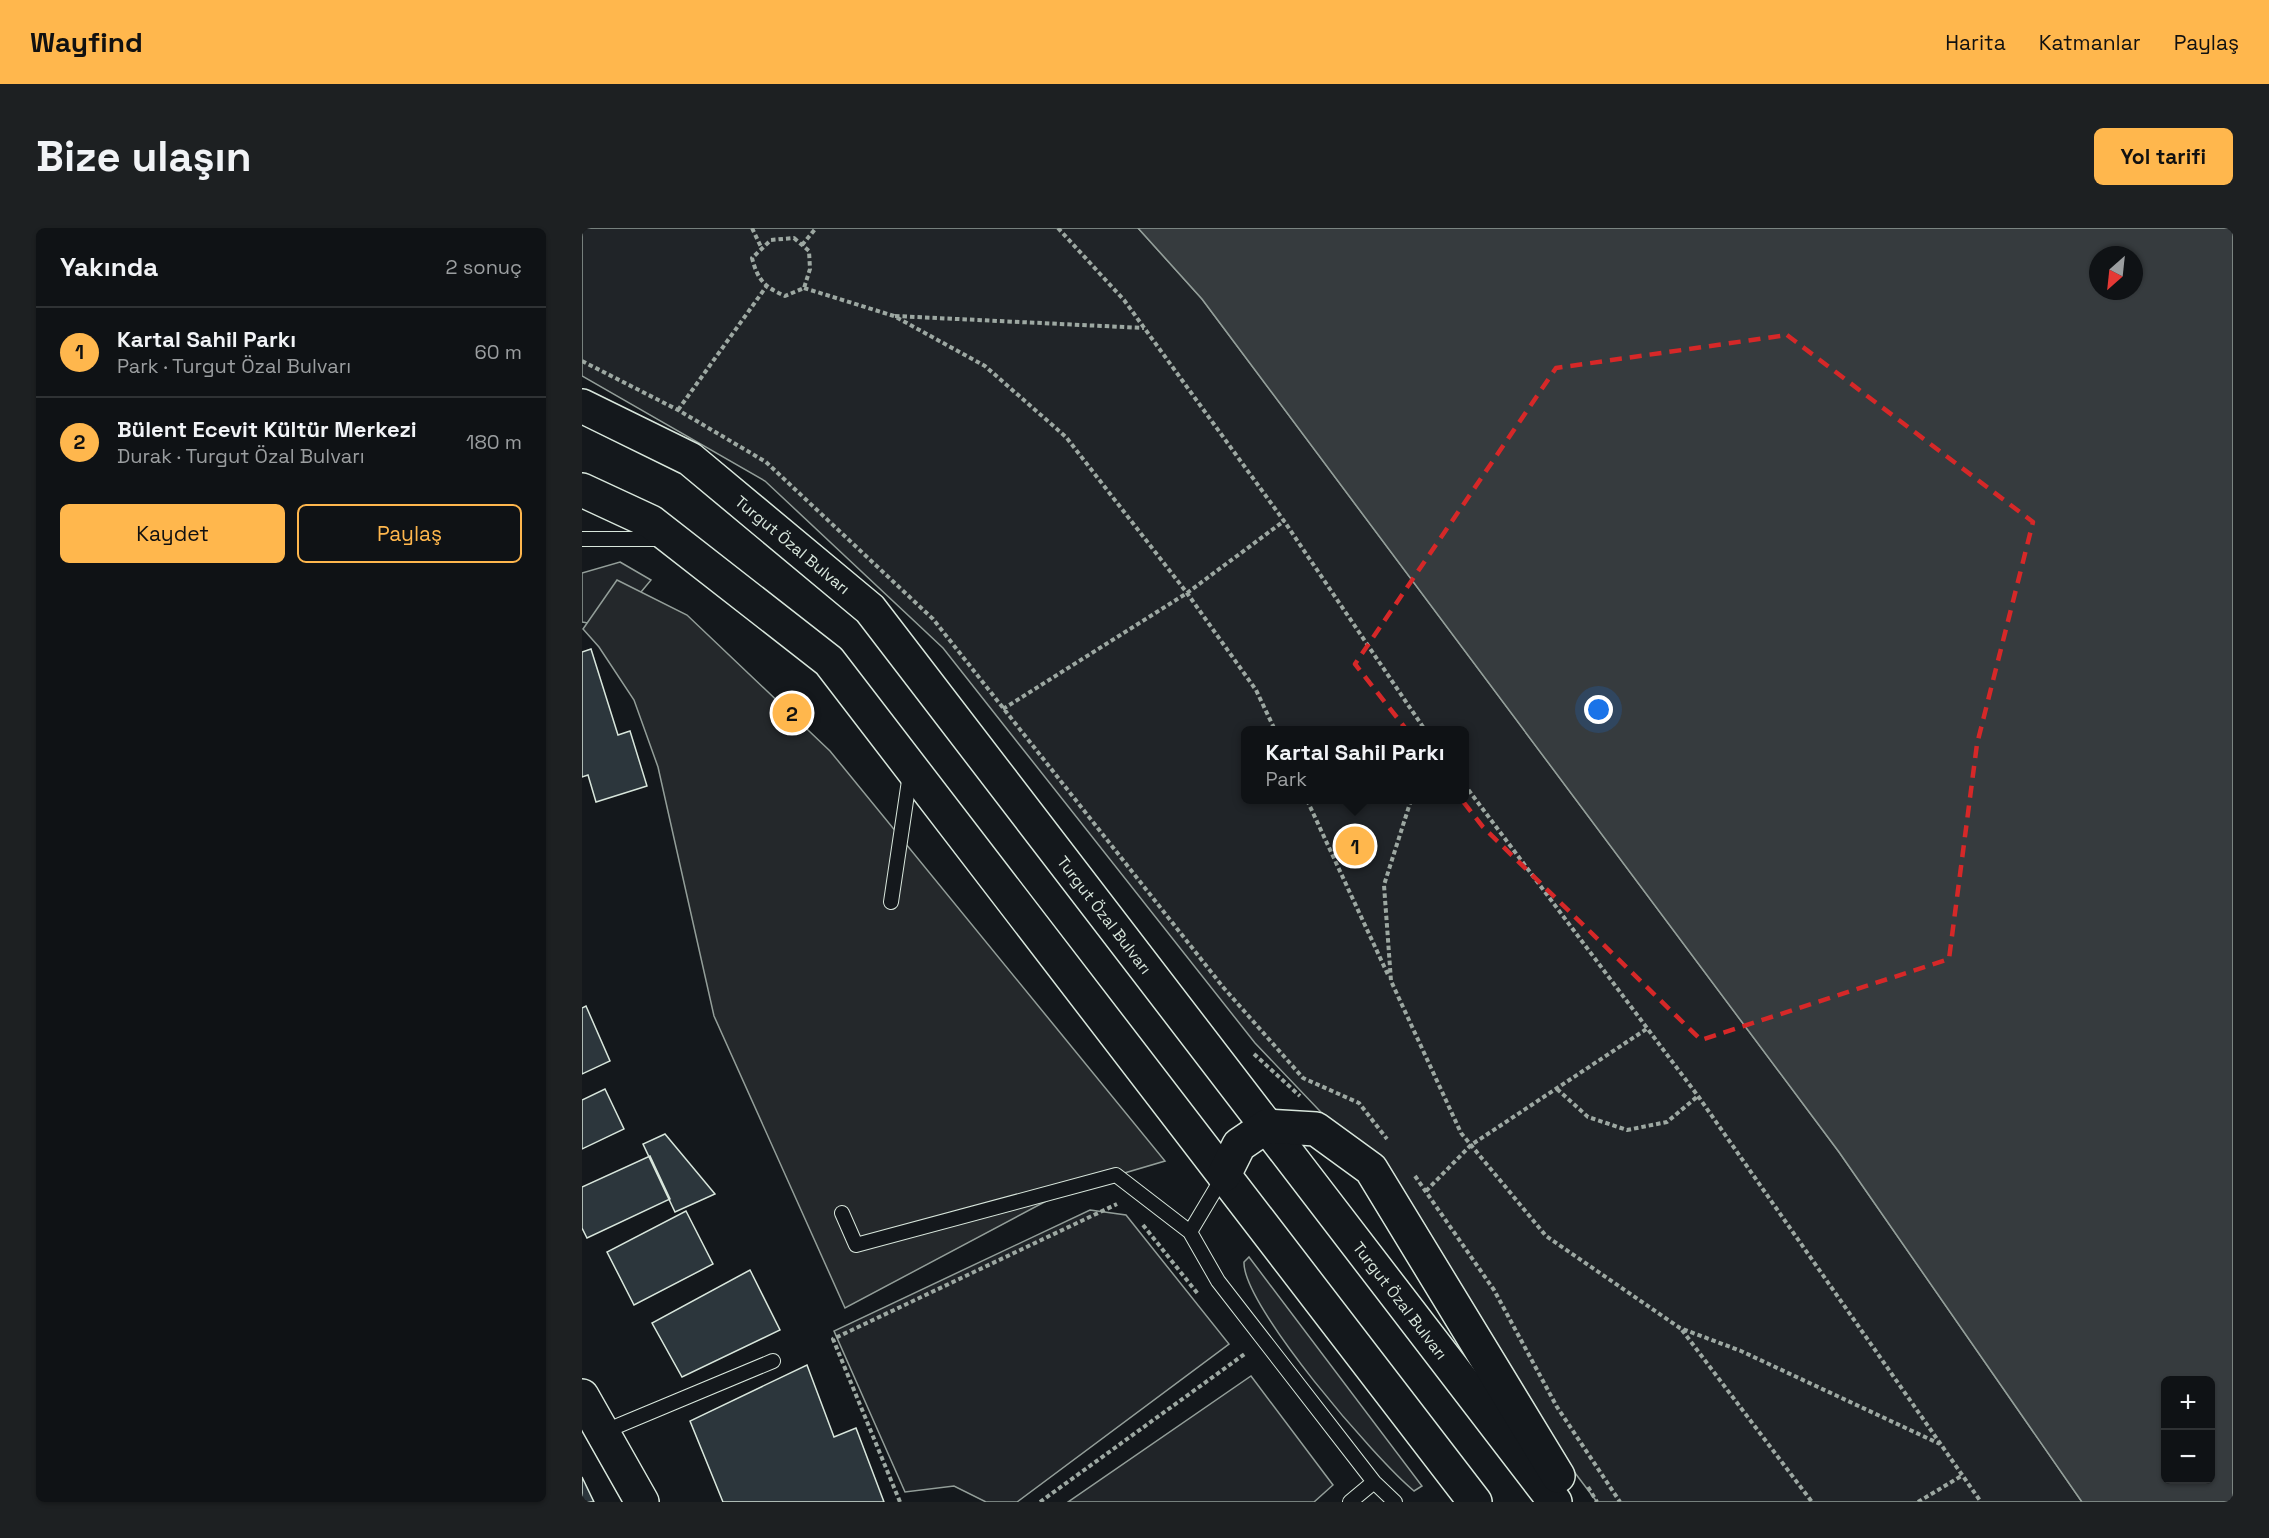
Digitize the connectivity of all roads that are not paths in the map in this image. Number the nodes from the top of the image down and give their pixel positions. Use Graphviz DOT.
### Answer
graph roads {
  1 [pos="582,406"];
  2 [pos="582,490"];
  3 [pos="582,538"];
  4 [pos="672,539"];
  5 [pos="911,768"];
  6 [pos="891,902"];
  7 [pos="1267,1126"];
  8 [pos="1224,1175"];
  9 [pos="842,1213"];
  10 [pos="1190,1232"];
  11 [pos="773,1361"];
  12 [pos="582,1396"];
  13 [pos="602,1432"];
  14 [pos="1374,1482"];
  15 [pos="642,1502"];
  16 [pos="1350,1502"];
  17 [pos="1395,1502"];
  18 [pos="1475,1502"];
  19 [pos="1555,1502"];
  20 [pos="1574,1502"];
  1 -- 7 [label="main road, Turgut Özal Bulvarı"];
  2 -- 4 [label="main road"];
  3 -- 4 [label="lane"];
  4 -- 5 [label="main road"];
  5 -- 6 [label="lane"];
  5 -- 8 [label="main road"];
  7 -- 8 [label="main road"];
  7 -- 19 [label="main road, Turgut Özal Bulvarı"];
  7 -- 20 [label="main road"];
  8 -- 10 [label="lane"];
  8 -- 18 [label="main road"];
  9 -- 10 [label="lane"];
  10 -- 14 [label="lane"];
  11 -- 13 [label="lane"];
  12 -- 13 [label="main road"];
  13 -- 15 [label="main road"];
  14 -- 16 [label="lane"];
  14 -- 17 [label="lane"];
}
